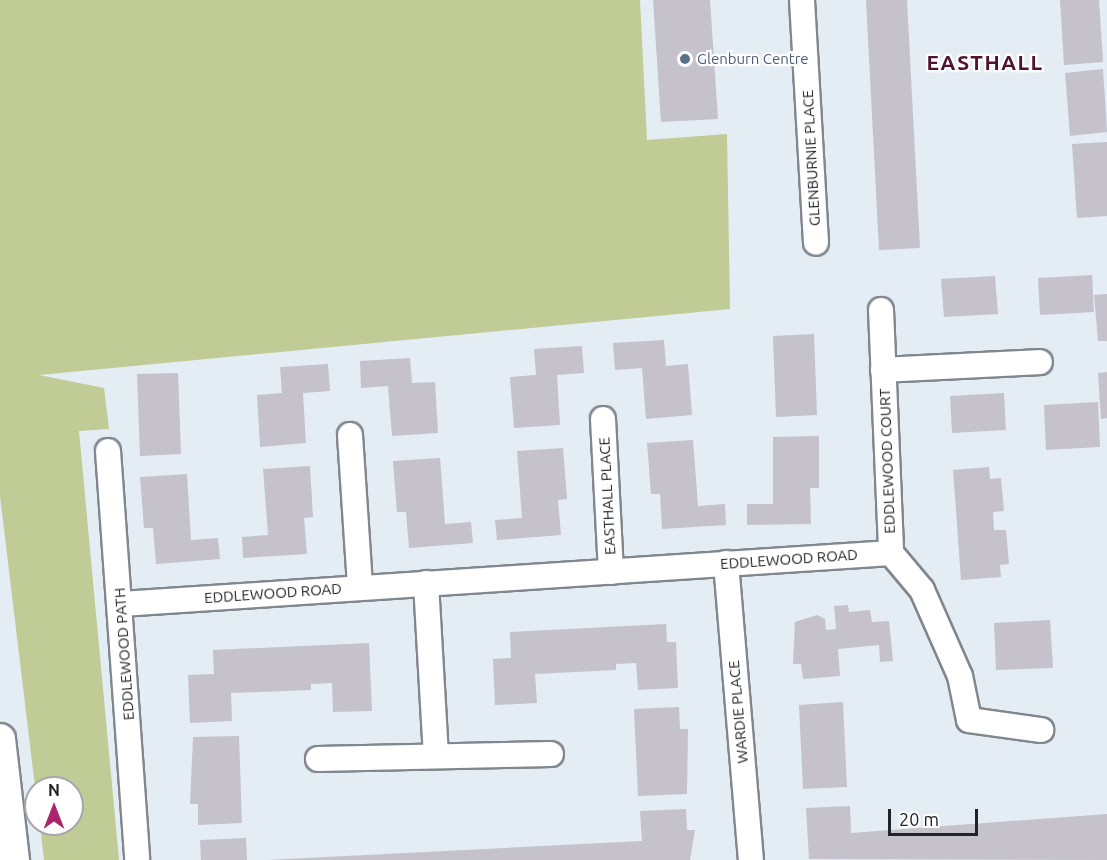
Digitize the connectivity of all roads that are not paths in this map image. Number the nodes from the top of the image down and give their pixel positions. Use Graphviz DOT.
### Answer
graph roads {
  1 [pos="802,0"];
  2 [pos="816,243"];
  3 [pos="881,310"];
  4 [pos="1040,362"];
  5 [pos="883,370"];
  6 [pos="603,419"];
  7 [pos="350,435"];
  8 [pos="108,451"];
  9 [pos="891,553"];
  10 [pos="726,563"];
  11 [pos="611,572"];
  12 [pos="426,583"];
  13 [pos="360,587"];
  14 [pos="121,604"];
  15 [pos="1041,730"];
  16 [pos="0,739"];
  17 [pos="436,753"];
  18 [pos="551,753"];
  19 [pos="318,759"];
  20 [pos="137,858"];
  21 [pos="14,860"];
  22 [pos="751,860"];
  1 -- 2 [label="street, GLENBURNIE PLACE"];
  3 -- 5 [label="street, EDDLEWOOD COURT"];
  4 -- 5 [label="street, EDDLEWOOD COURT"];
  5 -- 9 [label="street, EDDLEWOOD COURT"];
  6 -- 11 [label="street, EASTHALL PLACE"];
  7 -- 13 [label="street"];
  8 -- 14 [label="street, EDDLEWOOD PATH"];
  9 -- 10 [label="street, EDDLEWOOD ROAD"];
  9 -- 15 [label="street"];
  10 -- 11 [label="street, EDDLEWOOD ROAD"];
  10 -- 22 [label="street, WARDIE PLACE"];
  11 -- 12 [label="street, EDDLEWOOD ROAD"];
  12 -- 13 [label="street, EDDLEWOOD ROAD"];
  12 -- 17 [label="street"];
  13 -- 14 [label="street, EDDLEWOOD ROAD"];
  14 -- 20 [label="street, EDDLEWOOD PATH"];
  16 -- 21 [label="street"];
  17 -- 18 [label="street"];
  17 -- 19 [label="street"];
}
